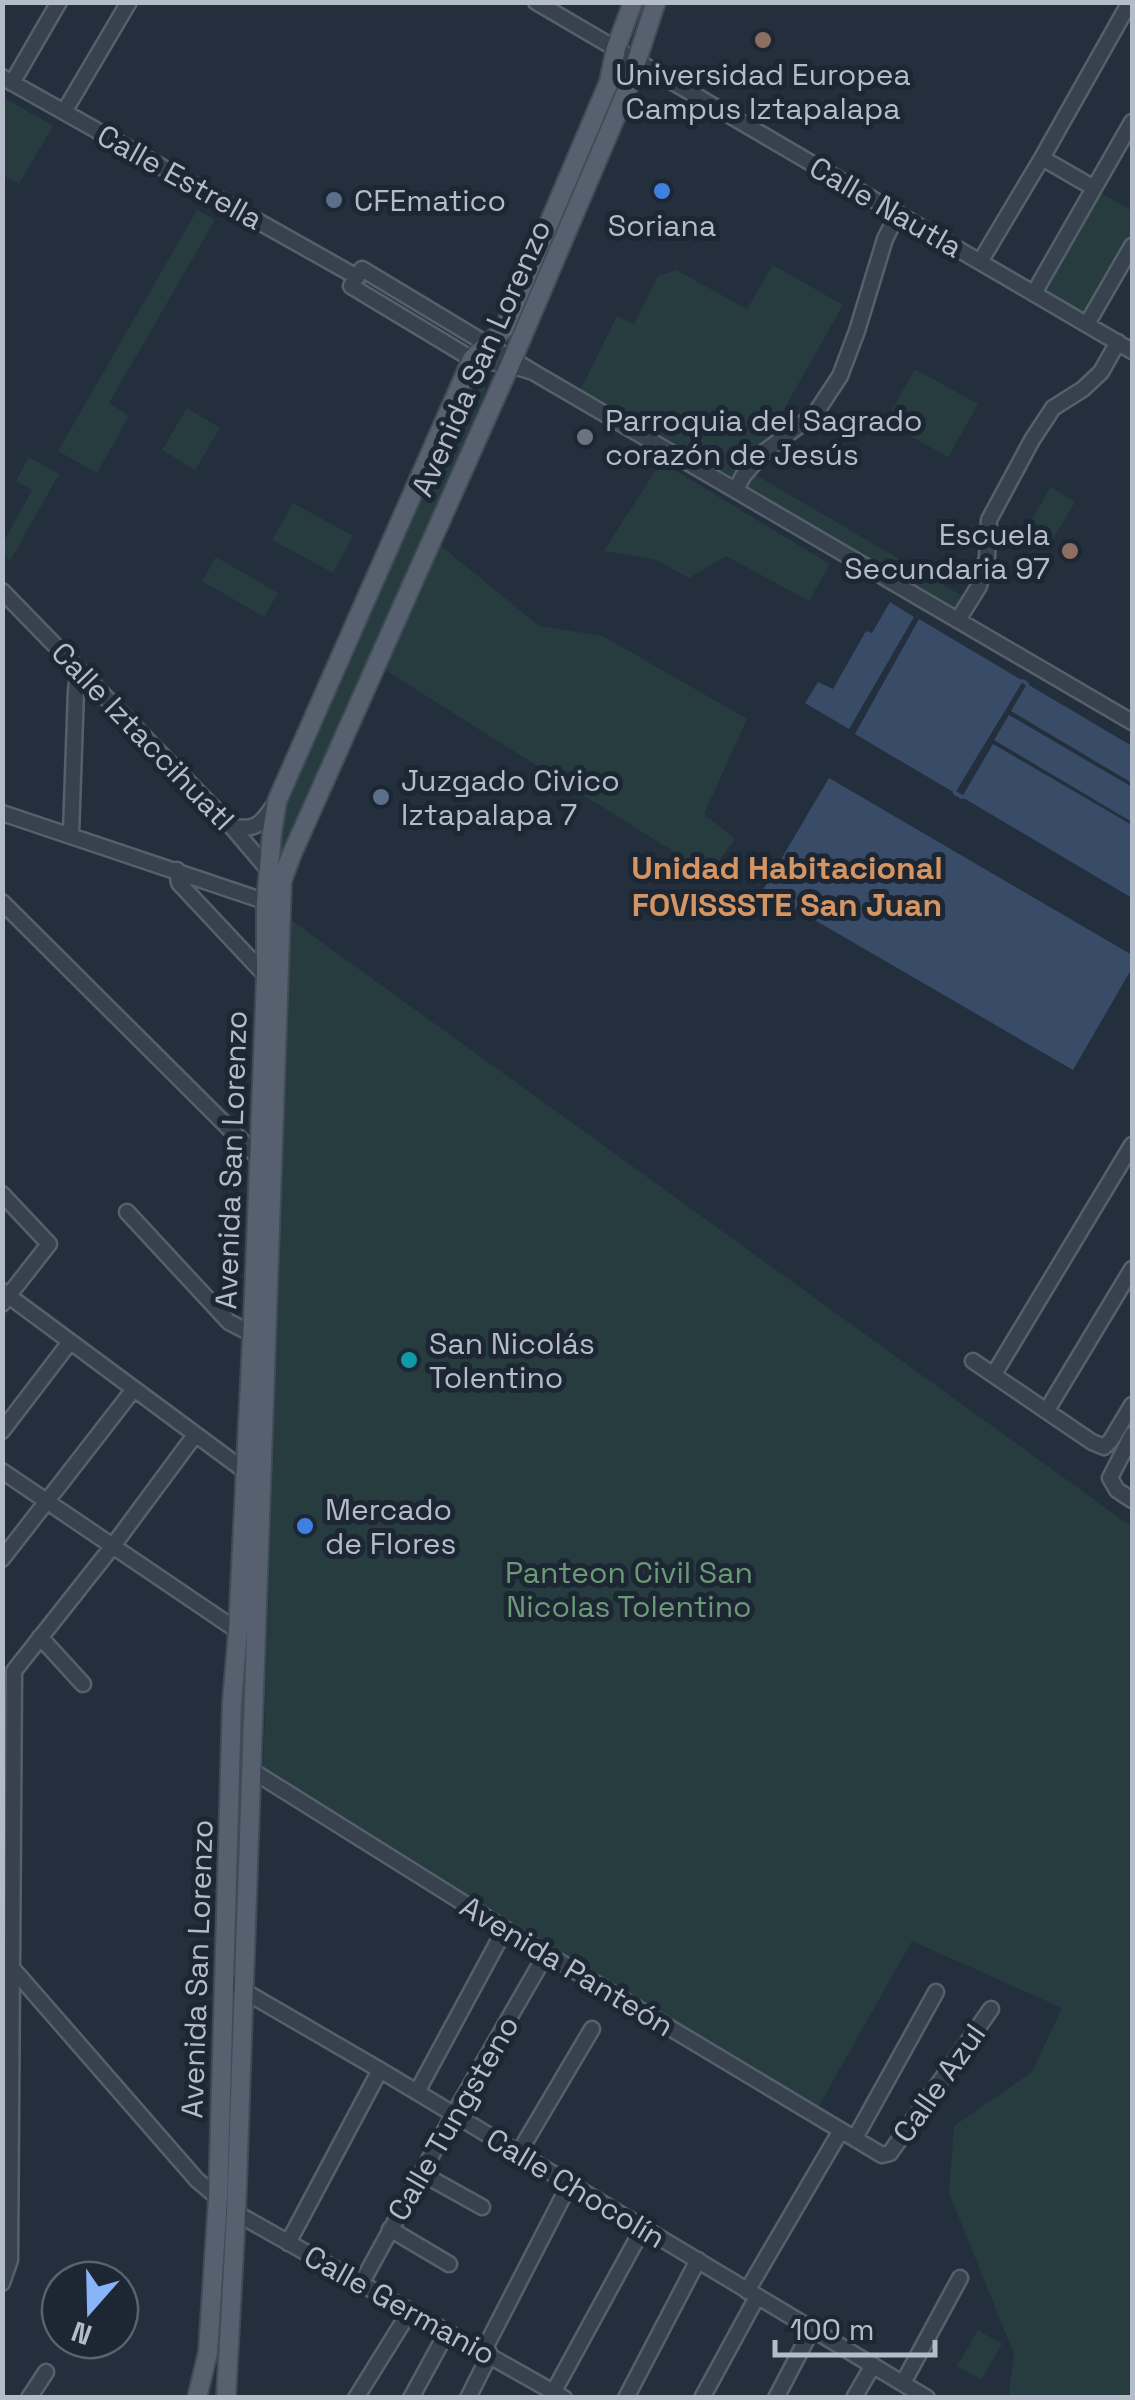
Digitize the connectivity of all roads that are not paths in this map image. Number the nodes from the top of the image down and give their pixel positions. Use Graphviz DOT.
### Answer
graph roads {
  1 [pos="59,2"];
  2 [pos="129,2"];
  3 [pos="536,2"];
  4 [pos="633,2"];
  5 [pos="656,2"];
  6 [pos="1130,2"];
  7 [pos="616,48"];
  8 [pos="636,60"];
  9 [pos="8,80"];
  10 [pos="64,112"];
  11 [pos="1132,122"];
  12 [pos="1042,158"];
  13 [pos="1094,188"];
  14 [pos="898,213"];
  15 [pos="1132,246"];
  16 [pos="980,262"];
  17 [pos="357,278"];
  18 [pos="1034,293"];
  19 [pos="1087,324"];
  20 [pos="1118,342"];
  21 [pos="488,345"];
  22 [pos="1132,351"];
  23 [pos="472,359"];
  24 [pos="512,362"];
  25 [pos="736,490"];
  26 [pos="2,591"];
  27 [pos="958,620"];
  28 [pos="79,671"];
  29 [pos="1132,722"];
  30 [pos="277,800"];
  31 [pos="2,812"];
  32 [pos="232,826"];
  33 [pos="71,834"];
  34 [pos="178,870"];
  35 [pos="276,876"];
  36 [pos="2,902"];
  37 [pos="274,904"];
  38 [pos="272,978"];
  39 [pos="1132,1145"];
  40 [pos="266,1158"];
  41 [pos="2,1194"];
  42 [pos="127,1212"];
  43 [pos="1132,1269"];
  44 [pos="5,1297"];
  45 [pos="252,1334"];
  46 [pos="70,1342"];
  47 [pos="973,1361"];
  48 [pos="994,1374"];
  49 [pos="134,1389"];
  50 [pos="1132,1404"];
  51 [pos="1047,1410"];
  52 [pos="2,1431"];
  53 [pos="196,1435"];
  54 [pos="1132,1435"];
  55 [pos="2,1471"];
  56 [pos="253,1471"];
  57 [pos="1132,1500"];
  58 [pos="47,1501"];
  59 [pos="112,1547"];
  60 [pos="2,1559"];
  61 [pos="247,1635"];
  62 [pos="40,1638"];
  63 [pos="83,1684"];
  64 [pos="251,1770"];
  65 [pos="506,1929"];
  66 [pos="546,1954"];
  67 [pos="14,1969"];
  68 [pos="225,1980"];
  69 [pos="244,1991"];
  70 [pos="936,1992"];
  71 [pos="992,2008"];
  72 [pos="592,2029"];
  73 [pos="232,2045"];
  74 [pos="380,2070"];
  75 [pos="416,2092"];
  76 [pos="454,2114"];
  77 [pos="840,2132"];
  78 [pos="856,2138"];
  79 [pos="518,2154"];
  80 [pos="886,2155"];
  81 [pos="421,2173"];
  82 [pos="569,2185"];
  83 [pos="218,2199"];
  84 [pos="482,2207"];
  85 [pos="236,2213"];
  86 [pos="643,2228"];
  87 [pos="390,2229"];
  88 [pos="288,2243"];
  89 [pos="698,2260"];
  90 [pos="448,2264"];
  91 [pos="960,2278"];
  92 [pos="2,2283"];
  93 [pos="361,2284"];
  94 [pos="752,2294"];
  95 [pos="410,2311"];
  96 [pos="812,2329"];
  97 [pos="447,2332"];
  98 [pos="487,2352"];
  99 [pos="873,2365"];
  100 [pos="46,2372"];
  101 [pos="902,2382"];
  102 [pos="560,2395"];
  103 [pos="29,2398"];
  104 [pos="197,2398"];
  105 [pos="226,2398"];
  106 [pos="356,2398"];
  107 [pos="411,2398"];
  108 [pos="468,2398"];
  109 [pos="626,2398"];
  110 [pos="702,2398"];
  111 [pos="776,2398"];
  112 [pos="854,2398"];
  113 [pos="927,2398"];
  1 -- 9 [label="street"];
  2 -- 10 [label="street"];
  3 -- 7 [label="street, Calle Nautla"];
  4 -- 7 [label="main road, Avenida San Lorenzo"];
  5 -- 8 [label="main road, Avenida San Lorenzo"];
  6 -- 12 [label="street"];
  7 -- 8 [label="street, Calle Nautla"];
  7 -- 21 [label="main road, Avenida San Lorenzo"];
  8 -- 14 [label="street, Calle Nautla"];
  8 -- 24 [label="main road, Avenida San Lorenzo"];
  9 -- 10 [label="street, Calle Estrella"];
  10 -- 17 [label="street, Calle Estrella"];
  11 -- 13 [label="street"];
  12 -- 13 [label="street"];
  12 -- 16 [label="street"];
  13 -- 18 [label="street"];
  14 -- 16 [label="street, Calle Nautla"];
  14 -- 25 [label="street"];
  15 -- 19 [label="street"];
  16 -- 18 [label="street, Calle Nautla"];
  17 -- 21 [label="street, Calle Estrella"];
  17 -- 23 [label="street, Calle Estrella"];
  18 -- 19 [label="street, Calle Nautla"];
  19 -- 20 [label="street, Calle Nautla"];
  20 -- 22 [label="street, Calle Nautla"];
  20 -- 27 [label="street"];
  21 -- 23 [label="main road, Avenida San Lorenzo"];
  21 -- 24 [label="street, Calle Estrella"];
  23 -- 24 [label="street, Calle Estrella"];
  23 -- 30 [label="main road, Avenida San Lorenzo"];
  24 -- 25 [label="street, Calle Estrella"];
  24 -- 35 [label="main road, Avenida San Lorenzo"];
  25 -- 27 [label="street, Calle Estrella"];
  26 -- 28 [label="street, Calle Iztaccihuatl"];
  27 -- 29 [label="street, Calle Estrella"];
  28 -- 32 [label="street, Calle Iztaccihuatl"];
  28 -- 33 [label="street"];
  30 -- 32 [label="street"];
  30 -- 35 [label="main road, Avenida San Lorenzo"];
  31 -- 33 [label="street"];
  32 -- 35 [label="street, Calle Iztaccihuatl"];
  33 -- 34 [label="street"];
  34 -- 37 [label="street"];
  34 -- 38 [label="street"];
  35 -- 37 [label="main road, Avenida San Lorenzo"];
  36 -- 40 [label="street"];
  37 -- 38 [label="main road, Avenida San Lorenzo"];
  38 -- 40 [label="main road, Avenida San Lorenzo"];
  39 -- 48 [label="street"];
  40 -- 45 [label="main road, Avenida San Lorenzo"];
  40 -- 56 [label="main road, Avenida San Lorenzo"];
  41 -- 44 [label="street"];
  42 -- 45 [label="street"];
  43 -- 51 [label="street"];
  44 -- 46 [label="street"];
  45 -- 56 [label="main road, Avenida San Lorenzo"];
  46 -- 49 [label="street"];
  46 -- 52 [label="street"];
  47 -- 48 [label="street"];
  48 -- 51 [label="street"];
  49 -- 53 [label="street"];
  49 -- 58 [label="street"];
  50 -- 51 [label="street"];
  53 -- 56 [label="street"];
  53 -- 59 [label="street"];
  54 -- 57 [label="street"];
  55 -- 58 [label="street"];
  56 -- 61 [label="main road, Avenida San Lorenzo"];
  58 -- 59 [label="street"];
  58 -- 60 [label="street"];
  59 -- 61 [label="street"];
  59 -- 62 [label="street"];
  61 -- 64 [label="main road, Avenida San Lorenzo"];
  61 -- 68 [label="main road, Avenida San Lorenzo"];
  62 -- 63 [label="street"];
  62 -- 67 [label="street"];
  64 -- 65 [label="street, Avenida Panteón"];
  64 -- 69 [label="main road, Avenida San Lorenzo"];
  65 -- 66 [label="street, Avenida Panteón"];
  65 -- 75 [label="street"];
  66 -- 76 [label="street, Calle Tungsteno"];
  66 -- 77 [label="street, Avenida Panteón"];
  67 -- 83 [label="street, Calle Germanio"];
  67 -- 92 [label="street"];
  68 -- 69 [label="street, Calle Chocolín"];
  68 -- 73 [label="main road, Avenida San Lorenzo"];
  69 -- 73 [label="main road, Avenida San Lorenzo"];
  69 -- 74 [label="street, Calle Chocolín"];
  70 -- 78 [label="street"];
  71 -- 80 [label="street, Calle Azul"];
  72 -- 79 [label="street"];
  73 -- 83 [label="main road, Avenida San Lorenzo"];
  73 -- 85 [label="main road, Avenida San Lorenzo"];
  74 -- 75 [label="street, Calle Chocolín"];
  74 -- 88 [label="street"];
  75 -- 76 [label="street, Calle Chocolín"];
  76 -- 79 [label="street, Calle Chocolín"];
  76 -- 81 [label="street, Calle Tungsteno"];
  77 -- 78 [label="street, Avenida Panteón"];
  77 -- 94 [label="street"];
  78 -- 80 [label="street, Avenida Panteón"];
  79 -- 82 [label="street, Calle Chocolín"];
  81 -- 84 [label="street"];
  81 -- 87 [label="street, Calle Tungsteno"];
  82 -- 86 [label="street, Calle Chocolín"];
  82 -- 98 [label="street"];
  83 -- 85 [label="street, Calle Germanio"];
  83 -- 104 [label="main road, Avenida San Lorenzo"];
  85 -- 88 [label="street, Calle Germanio"];
  85 -- 105 [label="main road, Avenida San Lorenzo"];
  86 -- 89 [label="street, Calle Chocolín"];
  86 -- 102 [label="street"];
  87 -- 90 [label="street"];
  87 -- 93 [label="street, Calle Tungsteno"];
  88 -- 93 [label="street, Calle Germanio"];
  89 -- 94 [label="street, Calle Chocolín"];
  89 -- 109 [label="street"];
  91 -- 101 [label="street"];
  93 -- 95 [label="street, Calle Germanio"];
  94 -- 96 [label="street, Calle Chocolín"];
  94 -- 110 [label="street"];
  95 -- 97 [label="street, Calle Germanio"];
  95 -- 106 [label="street"];
  96 -- 99 [label="street, Calle Chocolín"];
  96 -- 111 [label="street"];
  97 -- 98 [label="street, Calle Germanio"];
  97 -- 107 [label="street"];
  98 -- 102 [label="street, Calle Germanio"];
  98 -- 108 [label="street"];
  99 -- 101 [label="street, Calle Chocolín"];
  99 -- 112 [label="street"];
  100 -- 103 [label="street"];
  101 -- 113 [label="street, Calle Chocolín"];
}
